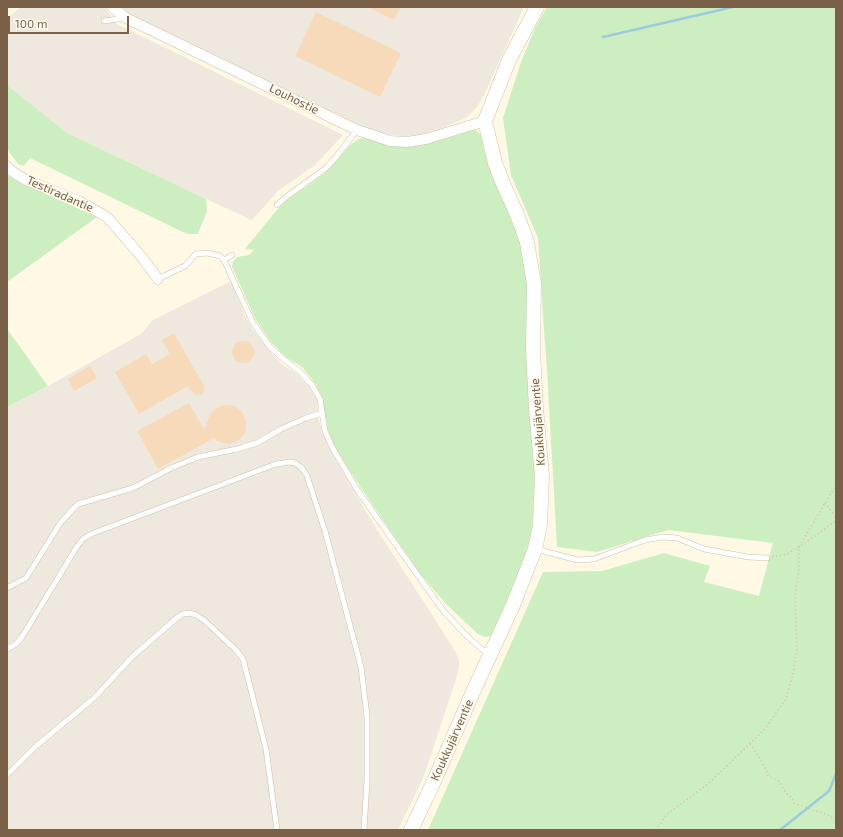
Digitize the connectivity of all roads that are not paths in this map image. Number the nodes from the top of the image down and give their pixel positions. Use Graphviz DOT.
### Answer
graph roads {
  1 [pos="112,7"];
  2 [pos="537,7"];
  3 [pos="126,18"];
  4 [pos="104,22"];
  5 [pos="486,121"];
  6 [pos="357,130"];
  7 [pos="7,166"];
  8 [pos="277,205"];
  9 [pos="232,254"];
  10 [pos="224,260"];
  11 [pos="158,279"];
  12 [pos="322,413"];
  13 [pos="535,549"];
  14 [pos="767,558"];
  15 [pos="7,588"];
  16 [pos="7,649"];
  17 [pos="490,656"];
  18 [pos="7,775"];
  19 [pos="277,830"];
  20 [pos="364,830"];
  21 [pos="411,830"];
  1 -- 3 [label="street, Louhostie"];
  2 -- 5 [label="street"];
  3 -- 4 [label="lane"];
  3 -- 6 [label="street, Louhostie"];
  5 -- 6 [label="street, Louhostie"];
  5 -- 13 [label="street, Koukkujärventie"];
  6 -- 8 [label="lane"];
  7 -- 11 [label="street, Testiradantie"];
  9 -- 10 [label="lane"];
  10 -- 11 [label="lane"];
  10 -- 12 [label="lane"];
  12 -- 15 [label="lane"];
  12 -- 17 [label="lane"];
  13 -- 14 [label="lane"];
  13 -- 17 [label="street, Koukkujärventie"];
  16 -- 20 [label="lane"];
  17 -- 21 [label="street, Koukkujärventie"];
  18 -- 19 [label="lane"];
}
